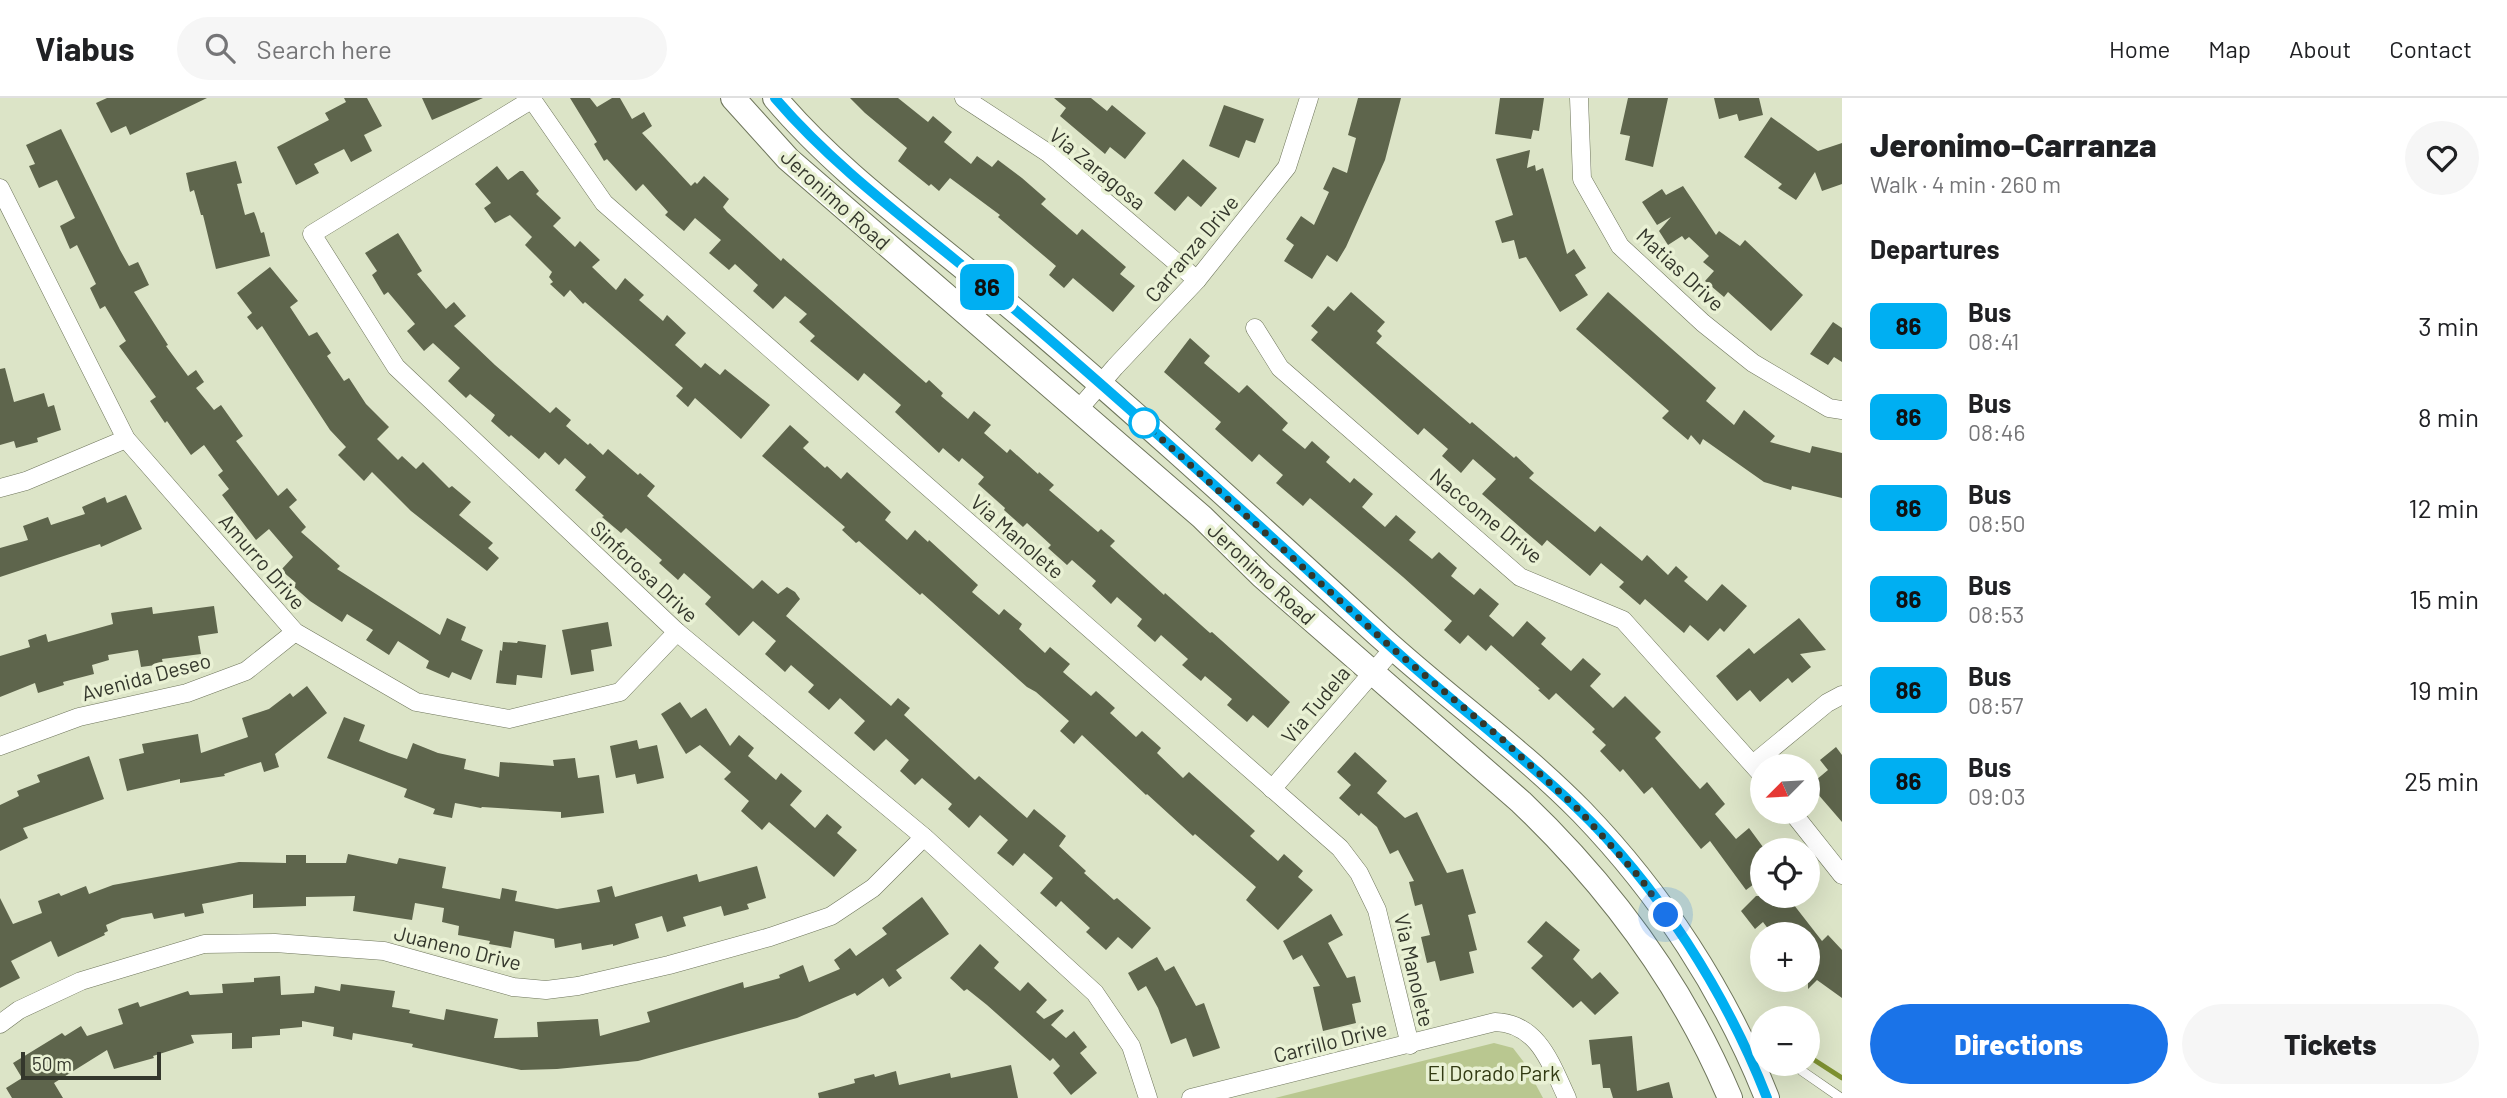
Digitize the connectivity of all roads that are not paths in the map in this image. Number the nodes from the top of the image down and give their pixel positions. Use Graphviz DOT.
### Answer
graph roads {
  1 [pos="733,98"];
  2 [pos="775,98"];
  3 [pos="964,98"];
  4 [pos="1309,98"];
  5 [pos="1579,98"];
  6 [pos="531,99"];
  7 [pos="0,188"];
  8 [pos="1197,280"];
  9 [pos="1255,328"];
  10 [pos="1100,385"];
  11 [pos="1078,410"];
  12 [pos="1842,410"];
  13 [pos="126,439"];
  14 [pos="0,488"];
  15 [pos="295,632"];
  16 [pos="677,632"];
  17 [pos="1393,649"];
  18 [pos="1371,673"];
  19 [pos="1842,695"];
  20 [pos="0,746"];
  21 [pos="1774,754"];
  22 [pos="1750,761"];
  23 [pos="1272,789"];
  24 [pos="1802,824"];
  25 [pos="924,837"];
  26 [pos="1842,875"];
  27 [pos="0,1024"];
  28 [pos="1410,1045"];
  29 [pos="1809,1076"];
  30 [pos="1148,1098"];
  31 [pos="1191,1098"];
  32 [pos="1567,1098"];
  33 [pos="1730,1098"];
  34 [pos="1767,1098"];
  35 [pos="1841,1098"];
  1 -- 11 [label="main road, Jeronimo Road"];
  2 -- 10 [label="main road, Jeronimo Road"];
  3 -- 8 [label="street, Via Zaragosa"];
  4 -- 8 [label="street, Carranza Drive"];
  5 -- 12 [label="street, Matias Drive"];
  6 -- 16 [label="street, Sinforosa Drive"];
  6 -- 23 [label="street, Via Manolete"];
  7 -- 13 [label="street, Amurro Drive"];
  8 -- 10 [label="street, Carranza Drive"];
  9 -- 22 [label="street, Naccome Drive"];
  10 -- 11 [label="street, Carranza Drive"];
  10 -- 17 [label="main road, Jeronimo Road"];
  11 -- 18 [label="main road, Jeronimo Road"];
  13 -- 14 [label="street"];
  13 -- 15 [label="street, Amurro Drive"];
  15 -- 16 [label="street, Amurro Drive"];
  15 -- 20 [label="street, Avenida Deseo"];
  16 -- 25 [label="street, Sinforosa Drive"];
  17 -- 18 [label="street, Via Tudela"];
  17 -- 34 [label="main road, Jeronimo Road"];
  18 -- 23 [label="street, Via Tudela"];
  18 -- 33 [label="main road, Jeronimo Road"];
  19 -- 21 [label="street"];
  23 -- 28 [label="street, Via Manolete"];
  24 -- 26 [label="street"];
  25 -- 27 [label="street, Juaneno Drive"];
  25 -- 30 [label="street, Sinforosa Drive"];
  28 -- 31 [label="street, Carrillo Drive"];
  28 -- 32 [label="street, Carrillo Drive"];
  29 -- 35 [label="lane"];
}
